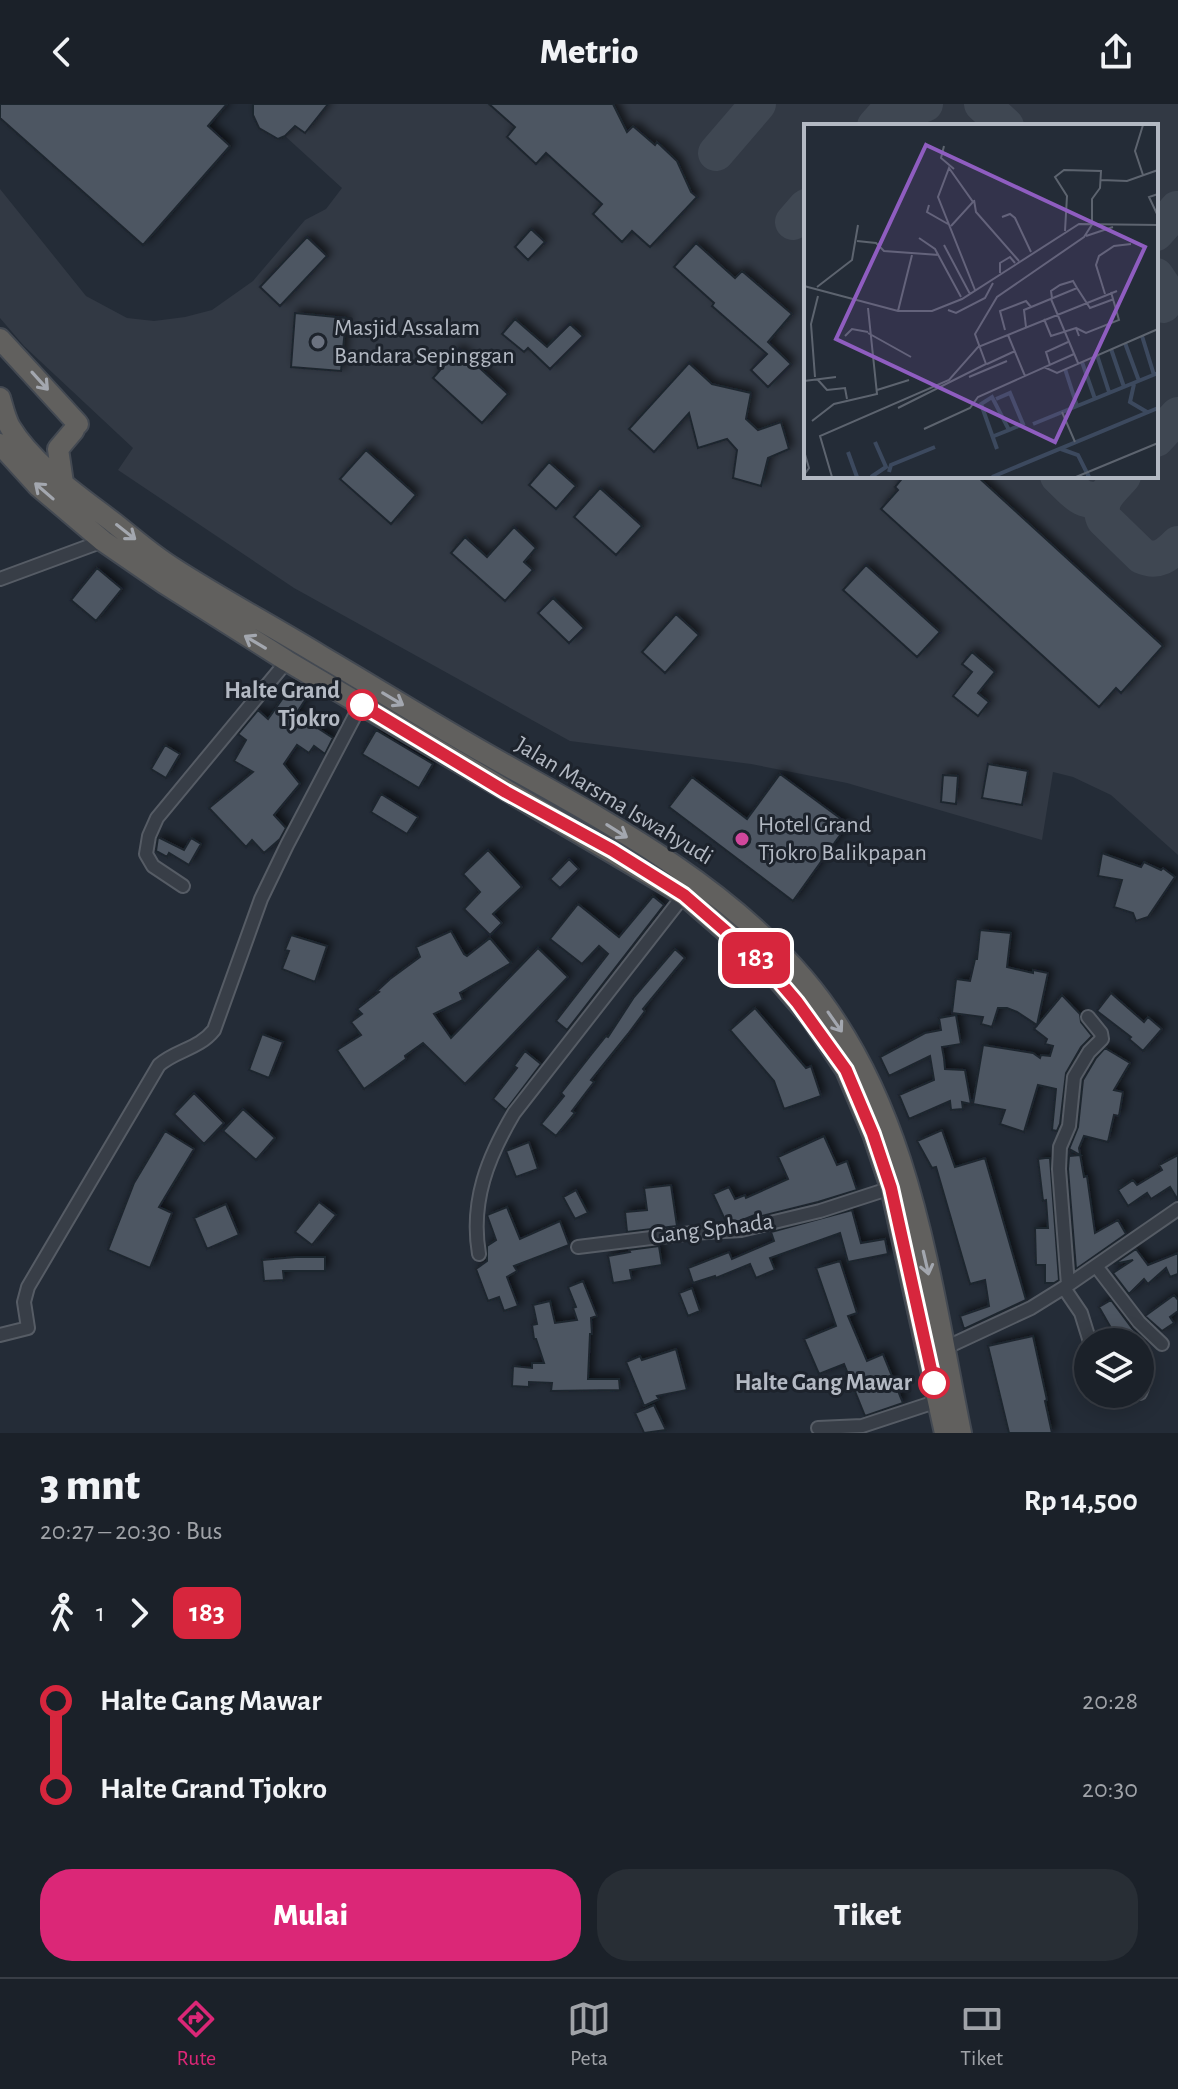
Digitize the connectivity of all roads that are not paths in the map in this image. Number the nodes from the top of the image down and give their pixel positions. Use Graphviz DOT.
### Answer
graph roads {
  1 [pos="0,339"];
  2 [pos="0,398"];
  3 [pos="4,426"];
  4 [pos="0,444"];
  5 [pos="64,484"];
  6 [pos="103,541"];
  7 [pos="0,579"];
  8 [pos="287,661"];
  9 [pos="361,704"];
  10 [pos="183,886"];
  11 [pos="684,895"];
  12 [pos="1088,1017"];
  13 [pos="891,1188"];
  14 [pos="1178,1209"];
  15 [pos="578,1247"];
  16 [pos="479,1254"];
  17 [pos="1096,1266"];
  18 [pos="1066,1286"];
  19 [pos="1086,1328"];
  20 [pos="0,1335"];
  21 [pos="1162,1344"];
  22 [pos="945,1348"];
  23 [pos="938,1401"];
  24 [pos="818,1428"];
  25 [pos="945,1433"];
  26 [pos="961,1433"];
  1 -- 5 [label="highway, one-way"];
  2 -- 3 [label="highway, Jalan Marsma Iswahyudi"];
  3 -- 5 [label="highway, Jalan Marsma Iswahyudi"];
  6 -- 4 [label="highway, Jalan Marsma Iswahyudi, one-way"];
  5 -- 22 [label="highway, Jalan Marsma Iswahyudi, one-way"];
  6 -- 7 [label="street"];
  8 -- 6 [label="highway, Jalan Marsma Iswahyudi, one-way"];
  8 -- 9 [label="highway, Jalan Marsma Iswahyudi"];
  8 -- 10 [label="street"];
  9 -- 11 [label="highway, Jalan Marsma Iswahyudi"];
  9 -- 20 [label="street"];
  11 -- 13 [label="highway, Jalan Marsma Iswahyudi"];
  11 -- 16 [label="street"];
  12 -- 18 [label="street"];
  13 -- 15 [label="street, Gang Sphada"];
  13 -- 23 [label="highway, Jalan Marsma Iswahyudi"];
  14 -- 17 [label="street"];
  17 -- 18 [label="street"];
  17 -- 21 [label="street"];
  18 -- 19 [label="street"];
  18 -- 22 [label="street"];
  22 -- 26 [label="highway, Jalan Marsma Iswahyudi"];
  23 -- 24 [label="street"];
  23 -- 25 [label="highway, Jalan Marsma Iswahyudi"];
}
